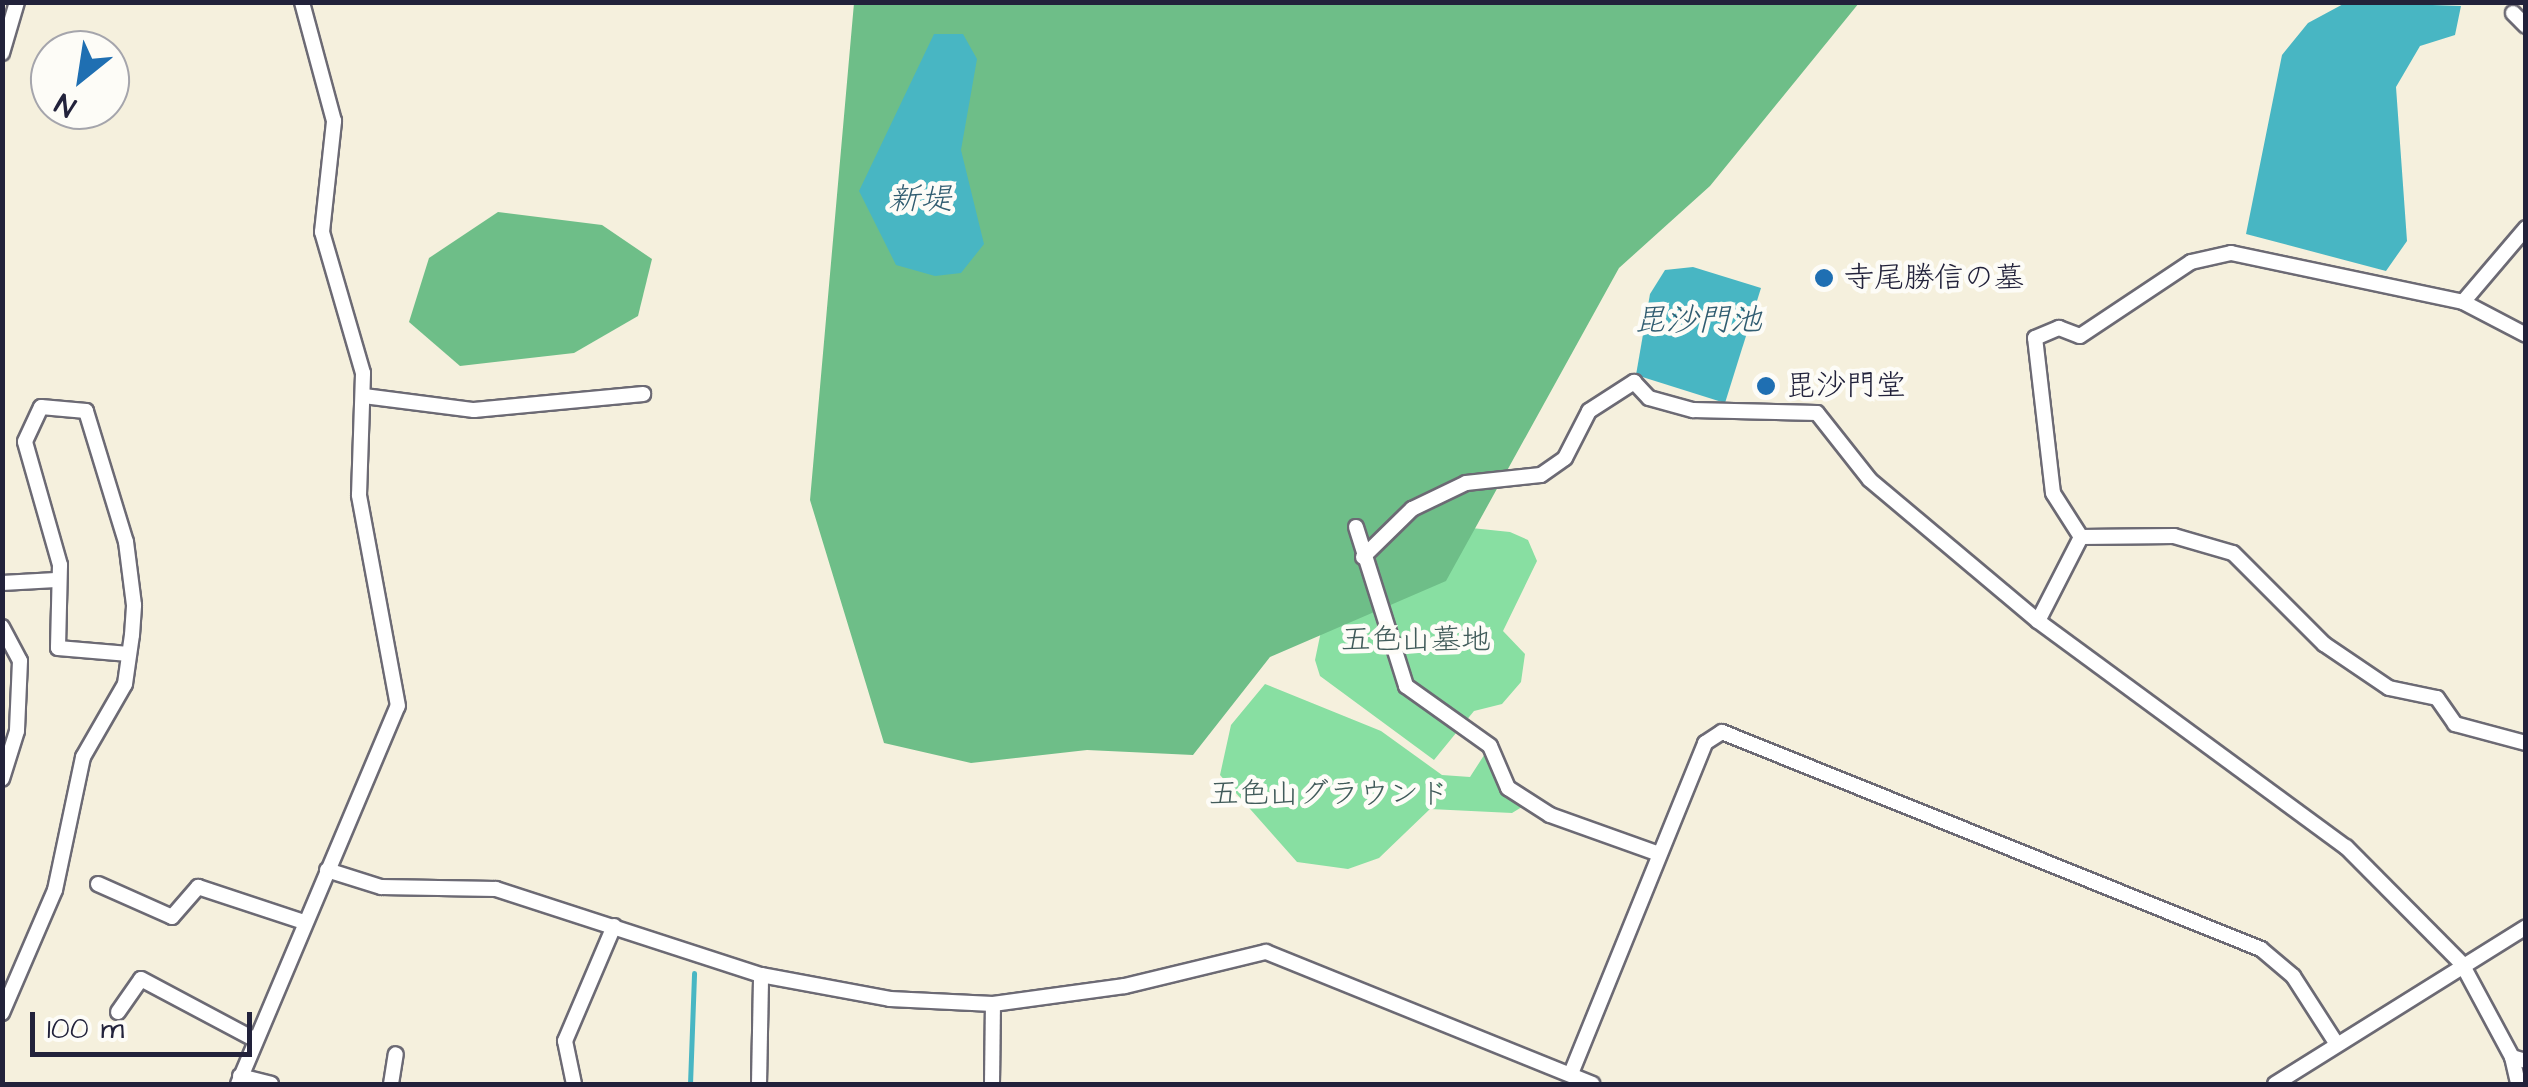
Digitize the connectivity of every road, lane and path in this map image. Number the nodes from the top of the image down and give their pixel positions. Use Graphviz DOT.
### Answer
graph roads {
  1 [pos="17,2"];
  2 [pos="302,2"];
  3 [pos="2513,13"];
  4 [pos="2526,26"];
  5 [pos="2,53"];
  6 [pos="2526,228"];
  7 [pos="2463,302"];
  8 [pos="2526,335"];
  9 [pos="643,394"];
  10 [pos="364,396"];
  11 [pos="1356,526"];
  12 [pos="2080,537"];
  13 [pos="1363,557"];
  14 [pos="56,580"];
  15 [pos="2,583"];
  16 [pos="2038,621"];
  17 [pos="2,627"];
  18 [pos="129,654"];
  19 [pos="2526,743"];
  20 [pos="2,779"];
  21 [pos="1659,854"];
  22 [pos="327,870"];
  23 [pos="98,884"];
  24 [pos="304,922"];
  25 [pos="614,926"];
  26 [pos="2526,926"];
  27 [pos="2462,964"];
  28 [pos="760,975"];
  29 [pos="993,1004"];
  30 [pos="2,1012"];
  31 [pos="118,1012"];
  32 [pos="254,1038"];
  33 [pos="2336,1044"];
  34 [pos="396,1054"];
  35 [pos="2519,1059"];
  36 [pos="1572,1071"];
  37 [pos="239,1080"];
  38 [pos="272,1084"];
  39 [pos="391,1084"];
  40 [pos="574,1084"];
  41 [pos="759,1084"];
  42 [pos="992,1084"];
  43 [pos="1592,1084"];
  44 [pos="2275,1084"];
  45 [pos="2518,1084"];
  1 -- 5 [label="street"];
  2 -- 10 [label="street"];
  3 -- 4 [label="street"];
  6 -- 7 [label="street"];
  7 -- 8 [label="street"];
  7 -- 12 [label="street"];
  9 -- 10 [label="street"];
  10 -- 22 [label="street"];
  11 -- 13 [label="street"];
  12 -- 16 [label="street"];
  12 -- 19 [label="street"];
  13 -- 16 [label="street"];
  13 -- 21 [label="street"];
  14 -- 15 [label="street"];
  14 -- 18 [label="street"];
  14 -- 18 [label="street"];
  16 -- 27 [label="street"];
  17 -- 20 [label="street"];
  18 -- 30 [label="street"];
  21 -- 33 [label="street"];
  21 -- 36 [label="street"];
  22 -- 24 [label="street"];
  22 -- 25 [label="street"];
  23 -- 24 [label="street"];
  24 -- 32 [label="street"];
  25 -- 28 [label="street"];
  25 -- 40 [label="street"];
  26 -- 27 [label="street"];
  27 -- 33 [label="street"];
  27 -- 35 [label="street"];
  28 -- 29 [label="street"];
  28 -- 41 [label="street"];
  29 -- 36 [label="street"];
  29 -- 42 [label="street"];
  31 -- 32 [label="street"];
  32 -- 37 [label="street"];
  33 -- 44 [label="street"];
  34 -- 39 [label="street"];
  35 -- 45 [label="street"];
  36 -- 43 [label="street"];
  37 -- 38 [label="street"];
}
